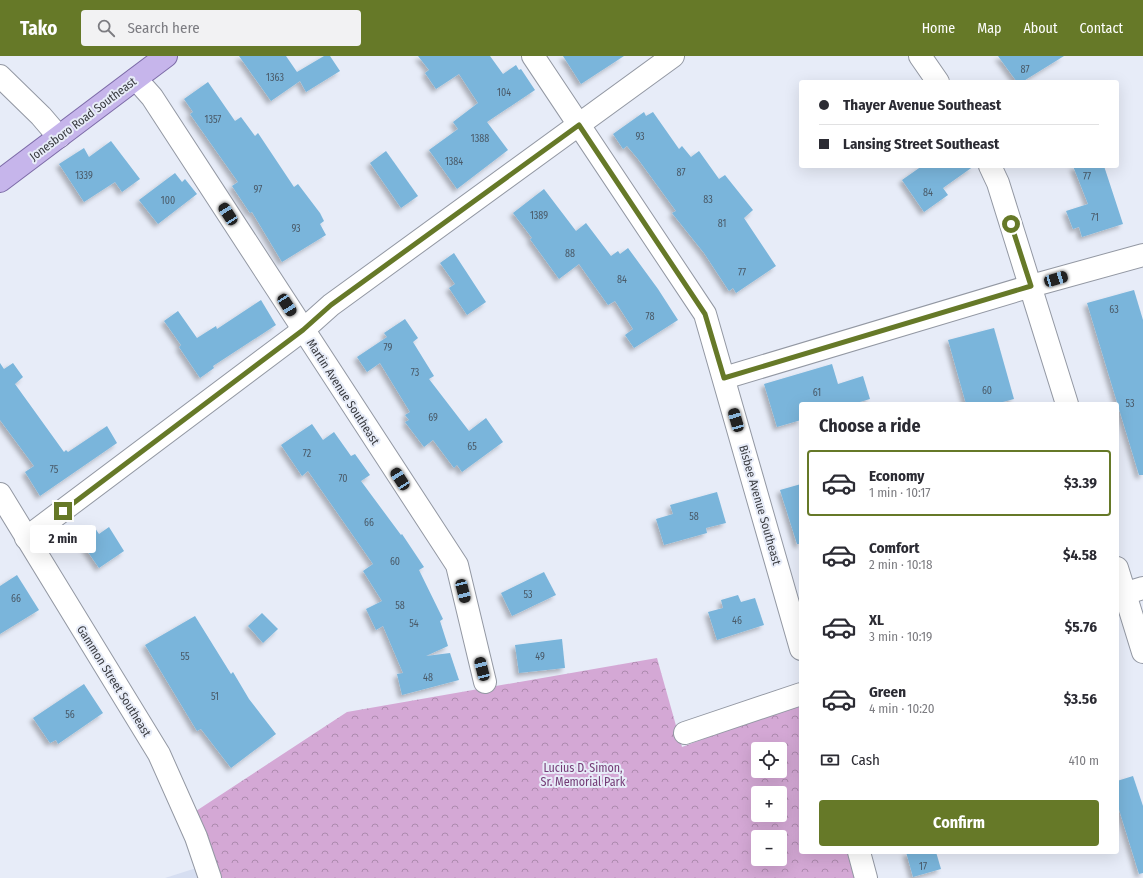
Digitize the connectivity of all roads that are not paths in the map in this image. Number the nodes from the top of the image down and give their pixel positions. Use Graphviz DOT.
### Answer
graph roads {
  1 [pos="166,56"];
  2 [pos="532,56"];
  3 [pos="673,56"];
  4 [pos="920,56"];
  5 [pos="0,76"];
  6 [pos="136,79"];
  7 [pos="937,80"];
  8 [pos="579,125"];
  9 [pos="59,137"];
  10 [pos="991,168"];
  11 [pos="0,181"];
  12 [pos="1143,255"];
  13 [pos="1031,286"];
  14 [pos="303,330"];
  15 [pos="724,378"];
  16 [pos="1066,402"];
  17 [pos="3,509"];
  18 [pos="26,538"];
  19 [pos="1119,572"];
  20 [pos="1128,592"];
  21 [pos="799,642"];
  22 [pos="1143,652"];
  23 [pos="485,682"];
  24 [pos="799,695"];
  25 [pos="685,733"];
  26 [pos="860,854"];
  27 [pos="210,878"];
  28 [pos="866,878"];
  1 -- 6 [label="main road, Jonesboro Road Southeast"];
  2 -- 8 [label="street, Bisbee Avenue Southeast"];
  3 -- 8 [label="street"];
  4 -- 7 [label="street"];
  5 -- 9 [label="street"];
  6 -- 9 [label="main road, Jonesboro Road Southeast"];
  6 -- 14 [label="street, Martin Avenue Southeast"];
  8 -- 14 [label="street"];
  8 -- 15 [label="street, Bisbee Avenue Southeast"];
  9 -- 11 [label="main road, Jonesboro Road Southeast"];
  10 -- 13 [label="street"];
  12 -- 13 [label="street"];
  13 -- 15 [label="street"];
  13 -- 16 [label="street"];
  14 -- 18 [label="street"];
  14 -- 23 [label="street, Martin Avenue Southeast"];
  15 -- 21 [label="street, Bisbee Avenue Southeast"];
  17 -- 18 [label="street, Gammon Street Southeast"];
  18 -- 27 [label="street, Gammon Street Southeast"];
  19 -- 20 [label="street"];
  20 -- 22 [label="street"];
  24 -- 25 [label="street"];
  26 -- 28 [label="street"];
}
